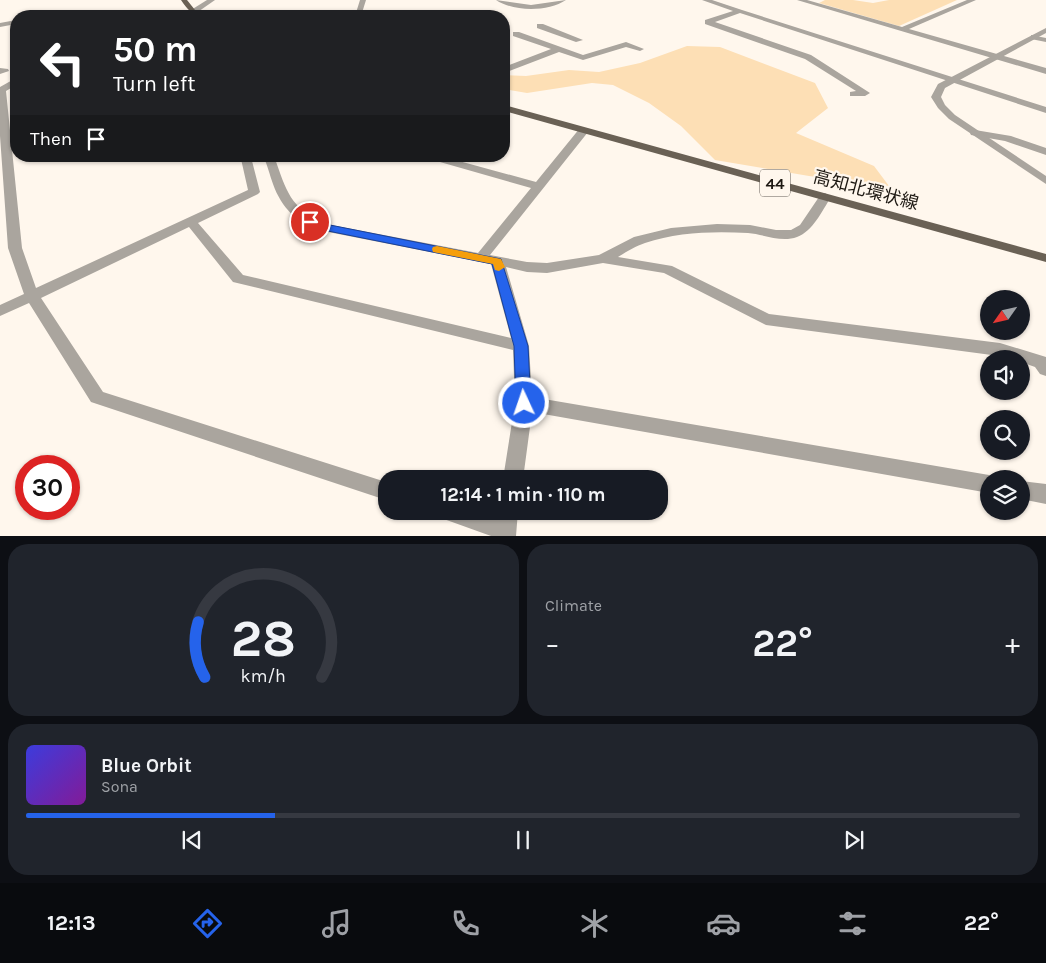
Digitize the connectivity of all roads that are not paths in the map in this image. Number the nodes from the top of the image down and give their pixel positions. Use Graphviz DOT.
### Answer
graph roads {
  1 [pos="212,0"];
  2 [pos="499,0"];
  3 [pos="562,0"];
  4 [pos="800,0"];
  5 [pos="973,0"];
  6 [pos="710,1"];
  7 [pos="195,10"];
  8 [pos="740,11"];
  9 [pos="903,30"];
  10 [pos="1046,30"];
  11 [pos="1034,37"];
  12 [pos="579,40"];
  13 [pos="1046,40"];
  14 [pos="559,49"];
  15 [pos="640,49"];
  16 [pos="997,56"];
  17 [pos="510,68"];
  18 [pos="1046,71"];
  19 [pos="953,80"];
  20 [pos="0,90"];
  21 [pos="853,94"];
  22 [pos="510,110"];
  23 [pos="1046,110"];
  24 [pos="584,130"];
  25 [pos="975,133"];
  26 [pos="1046,152"];
  27 [pos="247,162"];
  28 [pos="271,162"];
  29 [pos="451,162"];
  30 [pos="1046,181"];
  31 [pos="539,187"];
  32 [pos="825,197"];
  33 [pos="191,222"];
  34 [pos="603,258"];
  35 [pos="1046,258"];
  36 [pos="489,260"];
  37 [pos="32,296"];
  38 [pos="0,311"];
  39 [pos="521,346"];
  40 [pos="1044,364"];
  41 [pos="524,403"];
  42 [pos="514,470"];
  43 [pos="980,482"];
  44 [pos="378,488"];
  45 [pos="1030,491"];
  46 [pos="1046,494"];
  47 [pos="483,520"];
  48 [pos="506,526"];
  1 -- 7 [label="street"];
  2 -- 3 [label="street"];
  4 -- 9 [label="street"];
  5 -- 9 [label="street"];
  6 -- 8 [label="street"];
  8 -- 19 [label="street"];
  8 -- 21 [label="street"];
  9 -- 16 [label="street"];
  10 -- 11 [label="street"];
  11 -- 13 [label="street"];
  11 -- 16 [label="street"];
  12 -- 14 [label="street"];
  14 -- 15 [label="street"];
  14 -- 17 [label="street"];
  16 -- 18 [label="street"];
  16 -- 19 [label="street"];
  19 -- 23 [label="street"];
  19 -- 25 [label="street"];
  20 -- 37 [label="street"];
  22 -- 24 [label="main road, 高知北環状線 / 44"];
  24 -- 31 [label="street"];
  24 -- 32 [label="main road, 高知北環状線 / 44"];
  25 -- 26 [label="street"];
  25 -- 30 [label="street"];
  27 -- 33 [label="street"];
  28 -- 36 [label="street"];
  29 -- 31 [label="street"];
  31 -- 36 [label="street"];
  32 -- 34 [label="street"];
  32 -- 35 [label="main road, 高知北環状線 / 44"];
  33 -- 37 [label="street"];
  33 -- 39 [label="street"];
  34 -- 36 [label="street"];
  34 -- 40 [label="street"];
  36 -- 39 [label="street"];
  37 -- 38 [label="street"];
  37 -- 44 [label="street"];
  39 -- 41 [label="street"];
  41 -- 42 [label="street"];
  41 -- 43 [label="street"];
  45 -- 46 [label="street"];
  47 -- 48 [label="street"];
}
